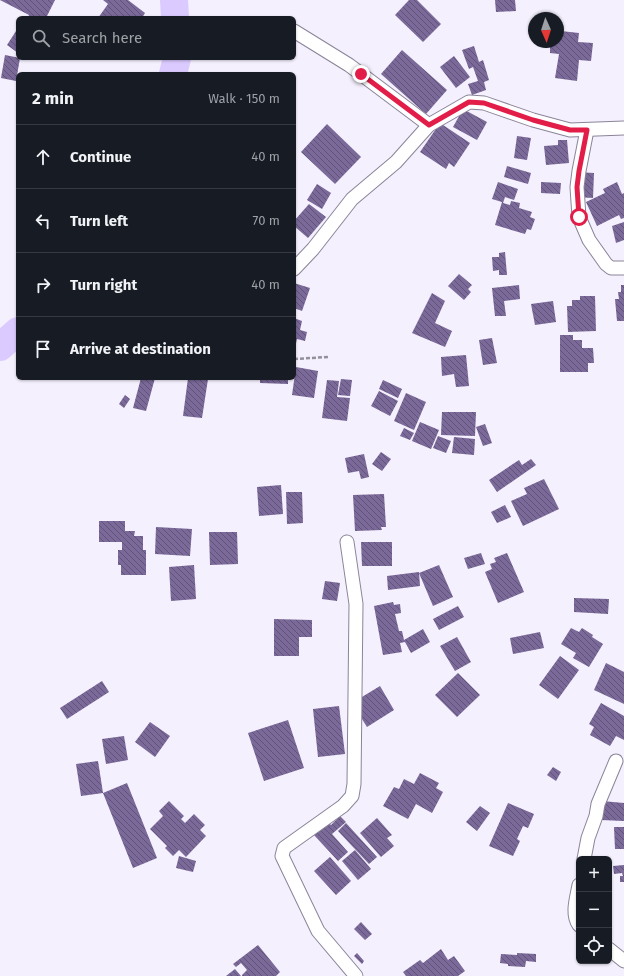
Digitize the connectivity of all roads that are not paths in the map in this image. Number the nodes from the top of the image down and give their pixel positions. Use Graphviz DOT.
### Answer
graph roads {
  1 [pos="296,32"];
  2 [pos="429,125"];
  3 [pos="624,128"];
  4 [pos="587,130"];
  5 [pos="296,267"];
  6 [pos="624,268"];
  7 [pos="347,542"];
  8 [pos="616,761"];
  9 [pos="585,856"];
  10 [pos="576,903"];
  11 [pos="576,920"];
  12 [pos="612,951"];
  13 [pos="624,961"];
  14 [pos="356,976"];
  1 -- 2 [label="street"];
  2 -- 4 [label="street"];
  2 -- 5 [label="street"];
  3 -- 4 [label="street"];
  4 -- 6 [label="street"];
  7 -- 14 [label="street"];
  8 -- 9 [label="street"];
  10 -- 11 [label="street"];
  12 -- 13 [label="street"];
}
